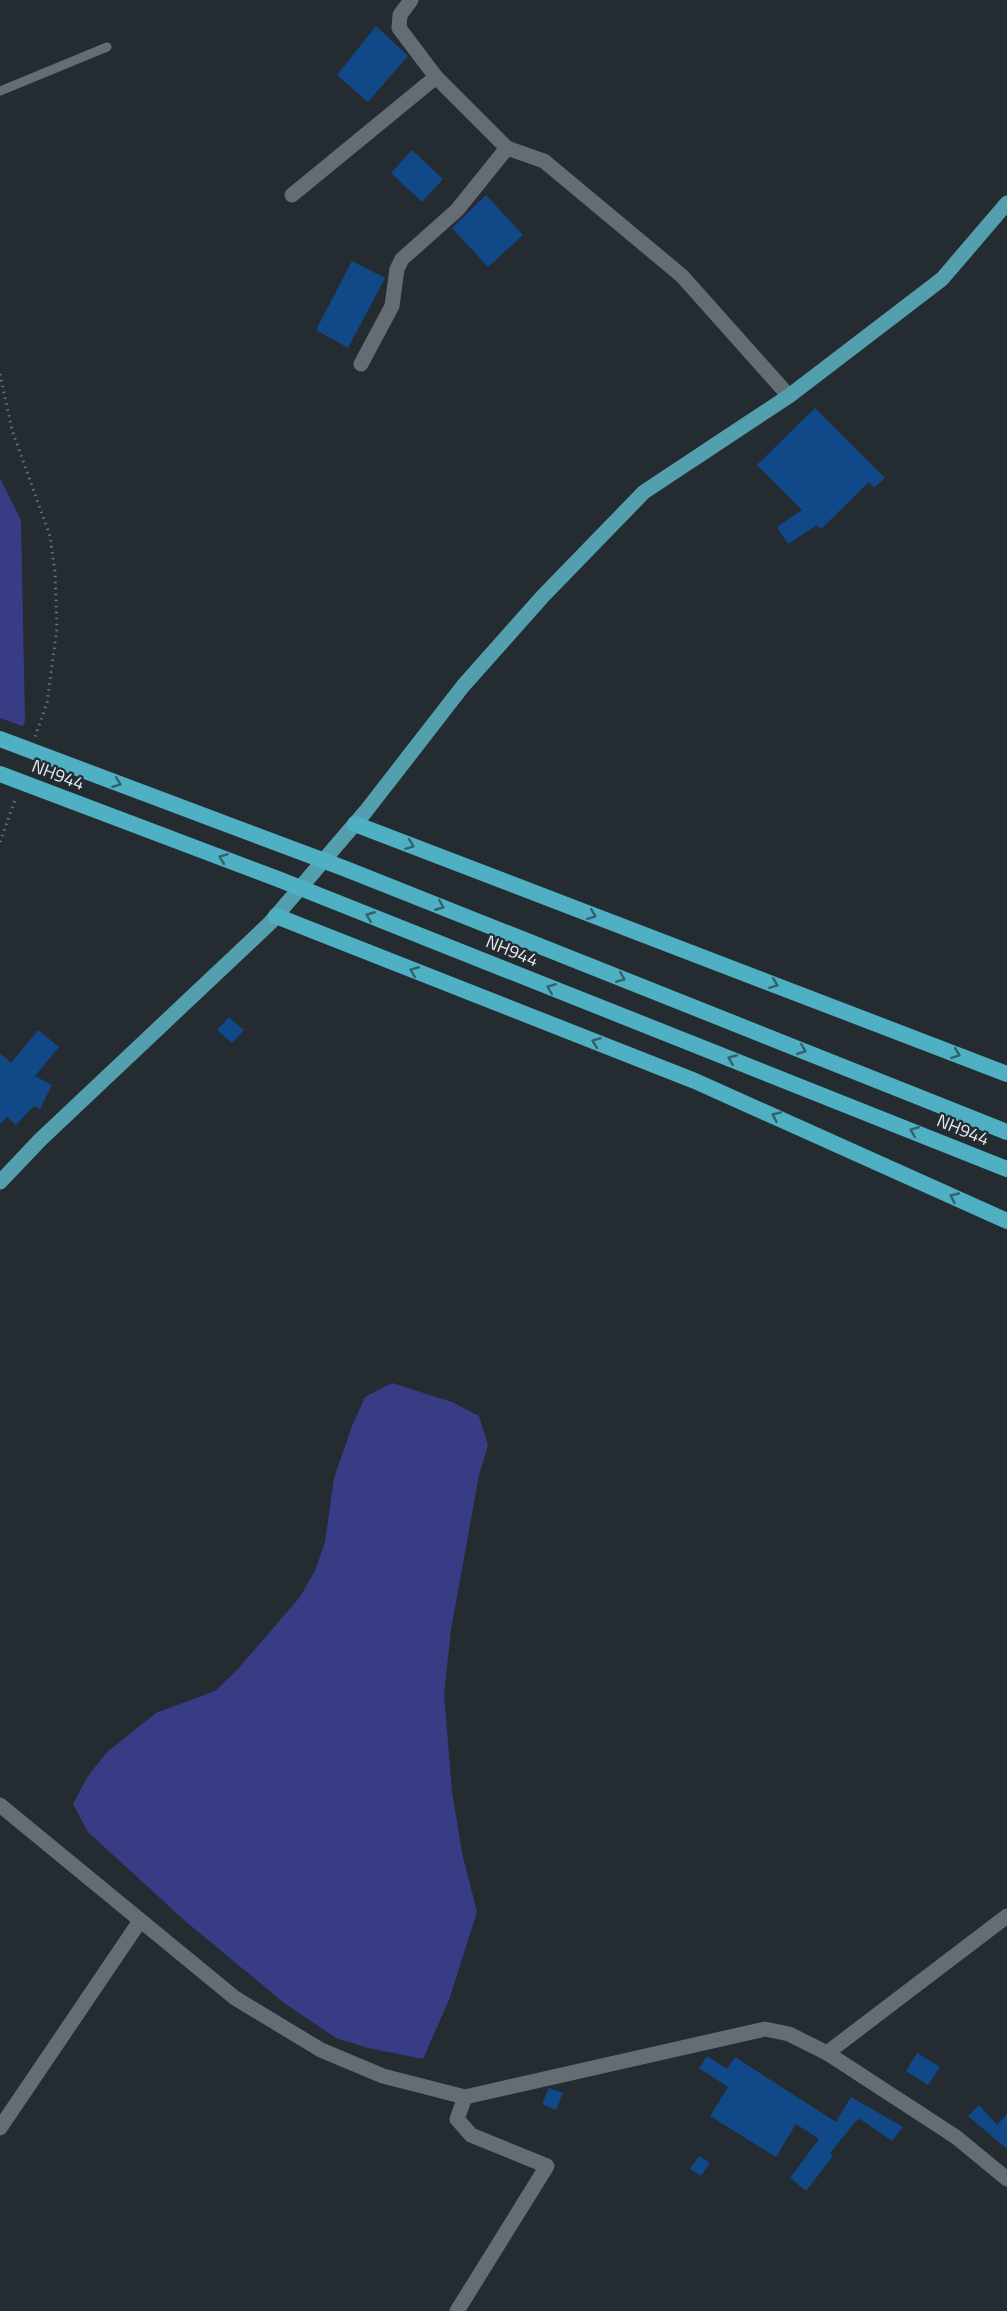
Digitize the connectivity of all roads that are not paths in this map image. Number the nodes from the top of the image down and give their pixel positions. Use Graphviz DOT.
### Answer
graph roads {
  1 [pos="411,0"];
  2 [pos="106,47"];
  3 [pos="435,77"];
  4 [pos="0,91"];
  5 [pos="507,148"];
  6 [pos="292,195"];
  7 [pos="1007,203"];
  8 [pos="361,364"];
  9 [pos="789,396"];
  10 [pos="0,739"];
  11 [pos="0,774"];
  12 [pos="355,824"];
  13 [pos="276,916"];
  14 [pos="1007,1074"];
  15 [pos="1007,1132"];
  16 [pos="1007,1168"];
  17 [pos="0,1182"];
  18 [pos="1007,1221"];
  19 [pos="0,1805"];
  20 [pos="1007,1916"];
  21 [pos="140,1921"];
  22 [pos="827,2053"];
  23 [pos="465,2097"];
  24 [pos="0,2128"];
  25 [pos="1007,2179"];
  26 [pos="457,2311"];
  1 -- 3 [label="street"];
  2 -- 4 [label="lane"];
  3 -- 5 [label="street"];
  3 -- 6 [label="street"];
  5 -- 8 [label="street"];
  5 -- 9 [label="street"];
  7 -- 9 [label="main road"];
  9 -- 12 [label="main road"];
  10 -- 15 [label="highway, NH944 / NH944, one-way"];
  16 -- 11 [label="highway, NH944 / NH944, one-way"];
  12 -- 13 [label="main road"];
  12 -- 14 [label="highway, one-way"];
  13 -- 17 [label="main road"];
  18 -- 13 [label="highway, one-way"];
  19 -- 21 [label="street"];
  20 -- 22 [label="street"];
  21 -- 23 [label="street"];
  21 -- 24 [label="street"];
  22 -- 23 [label="street"];
  22 -- 25 [label="street"];
  23 -- 26 [label="street"];
}
